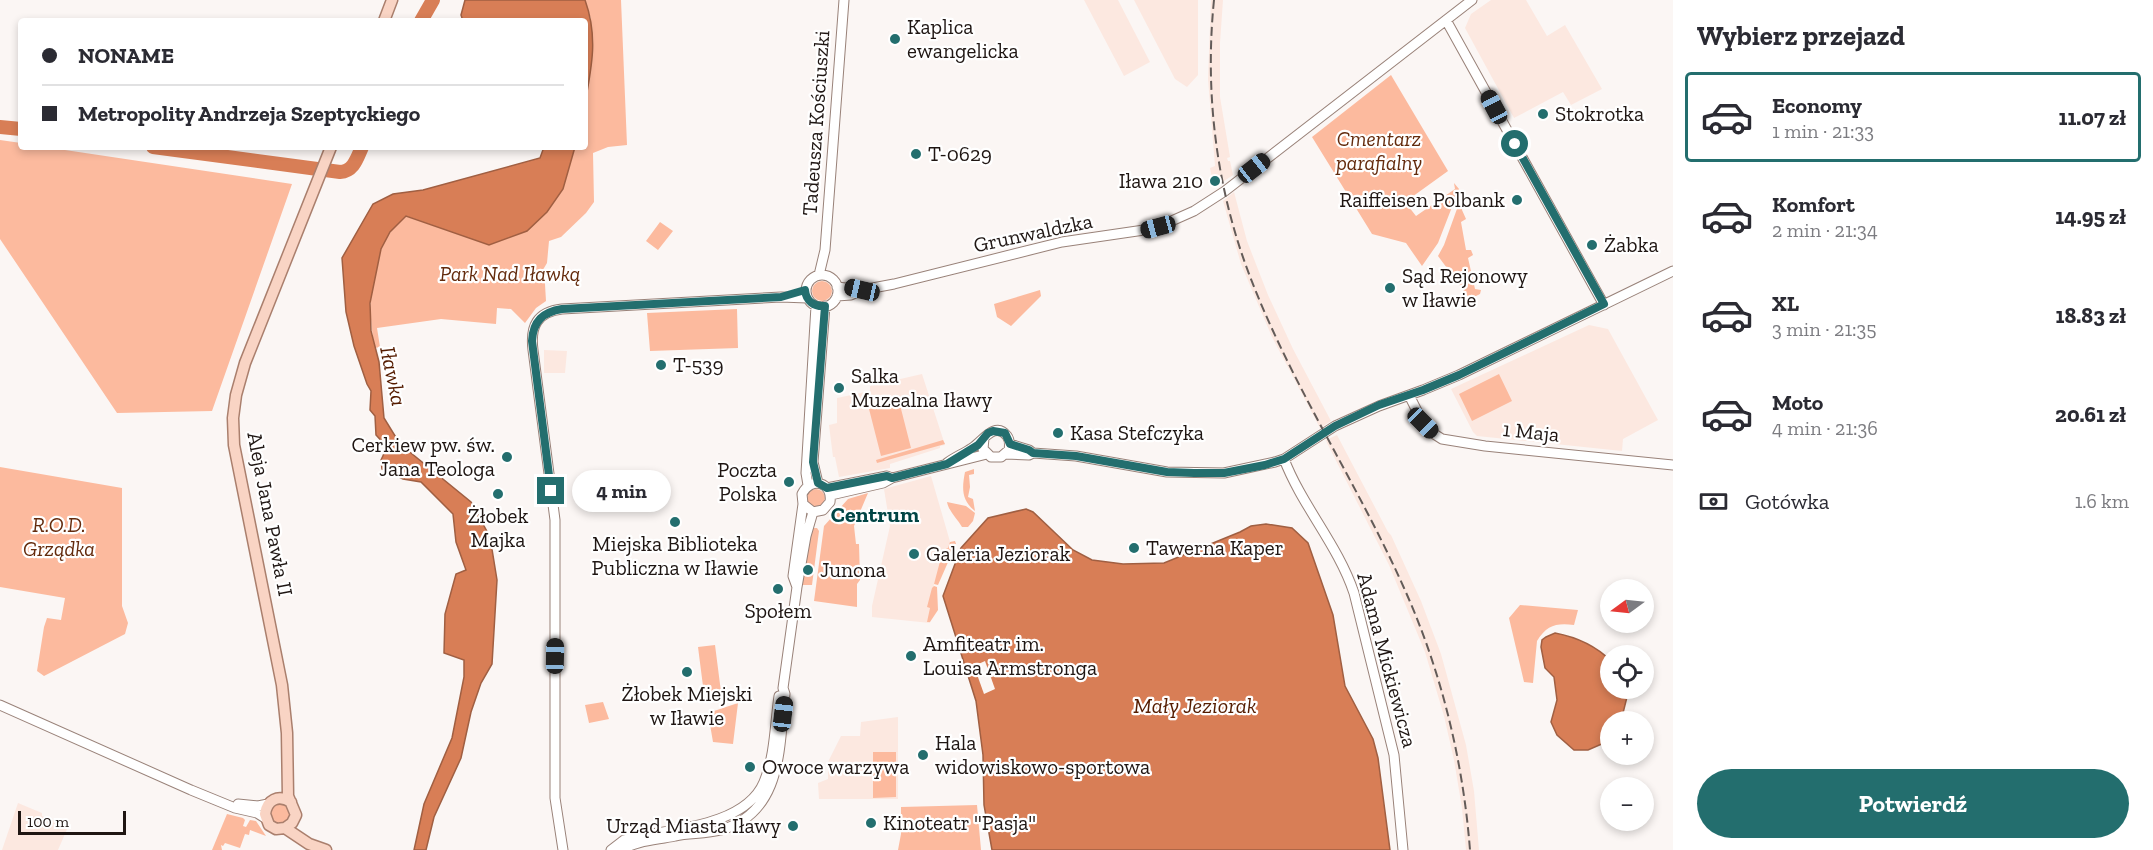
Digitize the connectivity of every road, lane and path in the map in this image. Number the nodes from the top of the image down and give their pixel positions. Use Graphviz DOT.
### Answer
graph roads {
  1 [pos="392,0"];
  2 [pos="844,0"];
  3 [pos="1472,0"];
  4 [pos="385,18"];
  5 [pos="1446,20"];
  6 [pos="330,150"];
  7 [pos="1673,271"];
  8 [pos="823,275"];
  9 [pos="837,291"];
  10 [pos="806,294"];
  11 [pos="1604,304"];
  12 [pos="821,306"];
  13 [pos="1409,395"];
  14 [pos="984,438"];
  15 [pos="1010,444"];
  16 [pos="1033,453"];
  17 [pos="987,454"];
  18 [pos="1006,454"];
  19 [pos="1284,459"];
  20 [pos="947,464"];
  21 [pos="1673,465"];
  22 [pos="813,484"];
  23 [pos="829,491"];
  24 [pos="803,504"];
  25 [pos="813,512"];
  26 [pos="797,587"];
  27 [pos="783,688"];
  28 [pos="0,705"];
  29 [pos="287,761"];
  30 [pos="272,801"];
  31 [pos="291,802"];
  32 [pos="228,805"];
  33 [pos="265,818"];
  34 [pos="295,819"];
  35 [pos="285,828"];
  36 [pos="322,848"];
  37 [pos="563,850"];
  38 [pos="611,850"];
  39 [pos="622,850"];
  40 [pos="1403,850"];
  1 -- 4 [label="main road"];
  2 -- 8 [label="street, Tadeusza Kościuszki"];
  3 -- 5 [label="street, Grunwaldzka"];
  5 -- 9 [label="street, Grunwaldzka"];
  5 -- 11 [label="street"];
  6 -- 29 [label="main road, Aleja Jana Pawła II"];
  7 -- 11 [label="street"];
  8 -- 9 [label="street"];
  8 -- 10 [label="street"];
  9 -- 12 [label="street"];
  10 -- 12 [label="street"];
  10 -- 37 [label="street"];
  11 -- 13 [label="street"];
  12 -- 22 [label="street"];
  13 -- 19 [label="street"];
  13 -- 21 [label="street, 1 Maja"];
  14 -- 15 [label="street"];
  14 -- 17 [label="street"];
  14 -- 20 [label="street"];
  15 -- 16 [label="street"];
  15 -- 18 [label="street"];
  16 -- 18 [label="street"];
  16 -- 19 [label="street"];
  17 -- 18 [label="street"];
  17 -- 20 [label="street"];
  19 -- 40 [label="street, Adama Mickiewicza"];
  20 -- 23 [label="street"];
  22 -- 23 [label="street"];
  22 -- 24 [label="street"];
  23 -- 25 [label="street"];
  24 -- 25 [label="street"];
  24 -- 26 [label="street"];
  25 -- 26 [label="street"];
  26 -- 27 [label="street"];
  27 -- 38 [label="street"];
  27 -- 39 [label="street"];
  28 -- 32 [label="street"];
  29 -- 30 [label="main road, Aleja Jana Pawła II"];
  29 -- 31 [label="main road, Aleja Jana Pawła II"];
  30 -- 31 [label="main road"];
  30 -- 32 [label="street"];
  30 -- 33 [label="main road"];
  31 -- 34 [label="main road"];
  32 -- 33 [label="street"];
  33 -- 35 [label="main road"];
  34 -- 35 [label="main road"];
  34 -- 36 [label="main road"];
  35 -- 36 [label="main road"];
}
